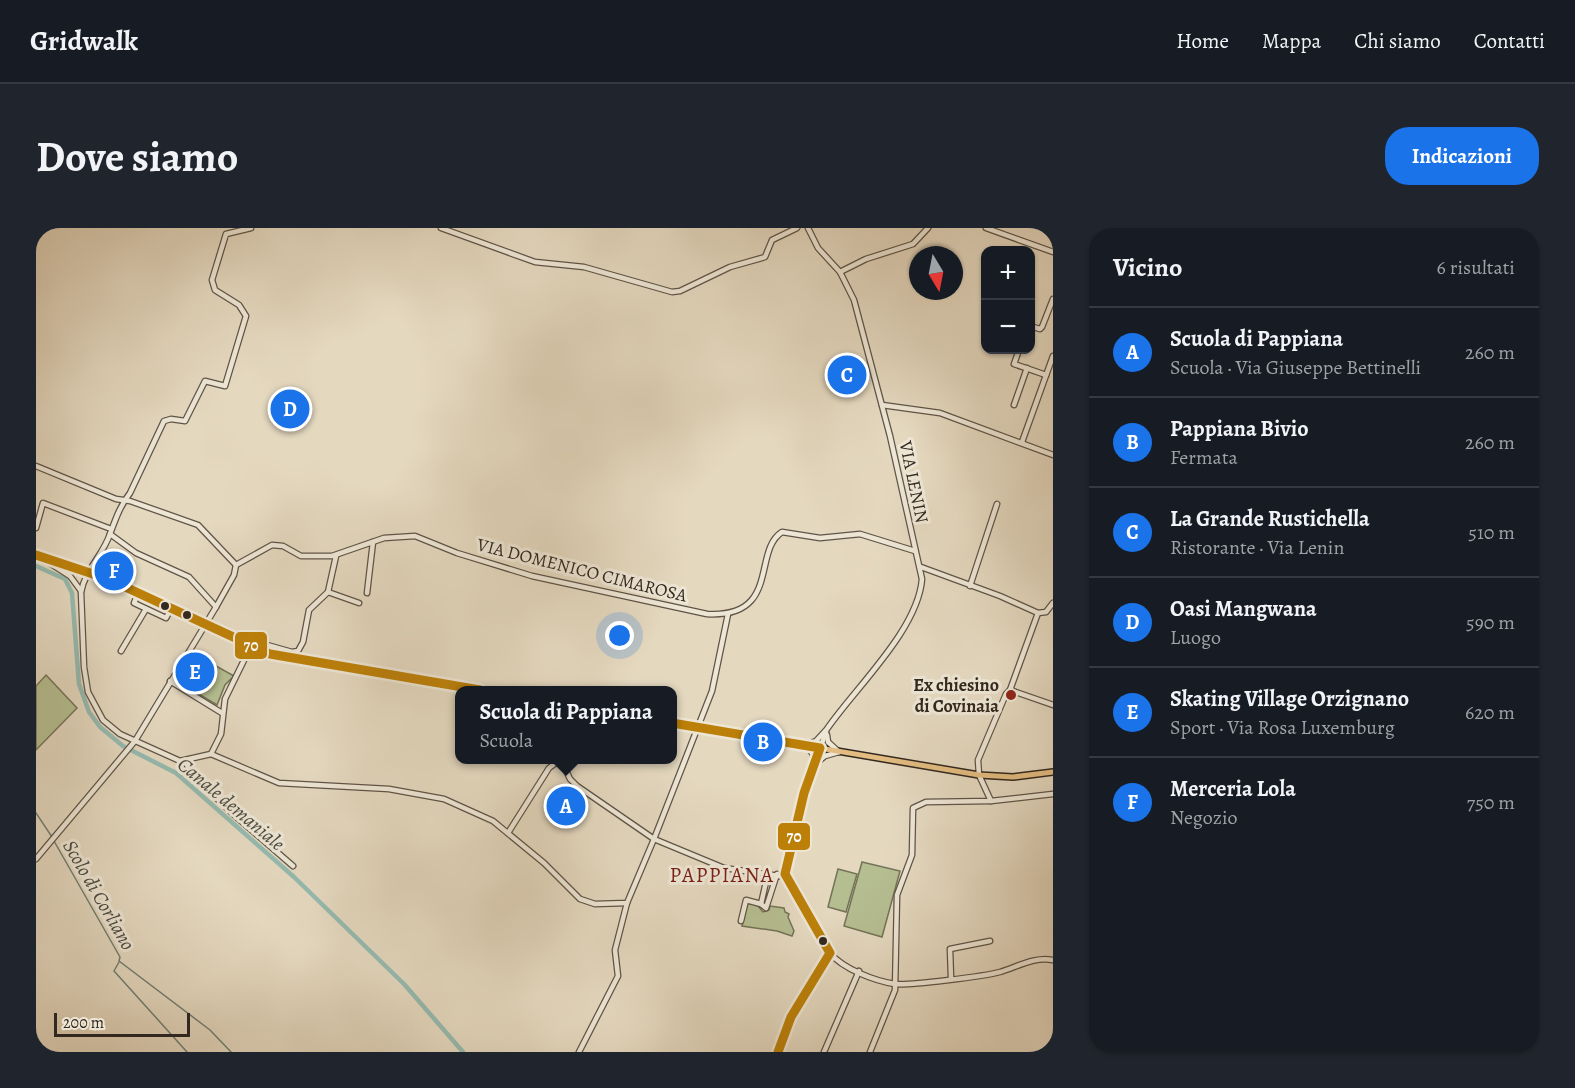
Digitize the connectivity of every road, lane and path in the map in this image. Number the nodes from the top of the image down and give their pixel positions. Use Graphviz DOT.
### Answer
graph roads {
  1 [pos="250,228"];
  2 [pos="441,228"];
  3 [pos="797,228"];
  4 [pos="807,228"];
  5 [pos="928,228"];
  6 [pos="986,228"];
  7 [pos="1053,252"];
  8 [pos="840,272"];
  9 [pos="1053,299"];
  10 [pos="1035,328"];
  11 [pos="1018,354"];
  12 [pos="1053,356"];
  13 [pos="1027,368"];
  14 [pos="1046,375"];
  15 [pos="882,405"];
  16 [pos="1014,405"];
  17 [pos="1022,442"];
  18 [pos="1053,455"];
  19 [pos="36,466"];
  20 [pos="122,501"];
  21 [pos="997,504"];
  22 [pos="36,528"];
  23 [pos="111,531"];
  24 [pos="373,542"];
  25 [pos="915,551"];
  26 [pos="37,555"];
  27 [pos="336,556"];
  28 [pos="236,565"];
  29 [pos="921,567"];
  30 [pos="81,569"];
  31 [pos="89,572"];
  32 [pos="75,580"];
  33 [pos="969,586"];
  34 [pos="81,592"];
  35 [pos="328,592"];
  36 [pos="367,593"];
  37 [pos="138,594"];
  38 [pos="359,603"];
  39 [pos="1053,603"];
  40 [pos="216,607"];
  41 [pos="146,609"];
  42 [pos="171,609"];
  43 [pos="1042,613"];
  44 [pos="728,614"];
  45 [pos="1052,616"];
  46 [pos="206,626"];
  47 [pos="251,647"];
  48 [pos="121,651"];
  49 [pos="170,681"];
  50 [pos="455,686"];
  51 [pos="1010,690"];
  52 [pos="1053,705"];
  53 [pos="222,713"];
  54 [pos="677,724"];
  55 [pos="698,728"];
  56 [pos="827,729"];
  57 [pos="132,743"];
  58 [pos="805,745"];
  59 [pos="820,748"];
  60 [pos="839,752"];
  61 [pos="211,754"];
  62 [pos="184,761"];
  63 [pos="554,764"];
  64 [pos="562,764"];
  65 [pos="814,765"];
  66 [pos="1053,772"];
  67 [pos="979,775"];
  68 [pos="1053,794"];
  69 [pos="991,801"];
  70 [pos="508,833"];
  71 [pos="654,839"];
  72 [pos="36,859"];
  73 [pos="293,866"];
  74 [pos="768,873"];
  75 [pos="777,874"];
  76 [pos="786,877"];
  77 [pos="627,903"];
  78 [pos="761,904"];
  79 [pos="741,921"];
  80 [pos="990,940"];
  81 [pos="830,953"];
  82 [pos="1053,960"];
  83 [pos="859,971"];
  84 [pos="951,978"];
  85 [pos="895,984"];
  86 [pos="579,1052"];
  87 [pos="778,1052"];
  88 [pos="824,1052"];
  89 [pos="870,1052"];
  1 -- 20 [label="street"];
  2 -- 3 [label="street"];
  4 -- 8 [label="street, VIA LENIN"];
  5 -- 8 [label="street"];
  6 -- 7 [label="street"];
  8 -- 15 [label="street, VIA LENIN"];
  9 -- 10 [label="street"];
  11 -- 13 [label="street"];
  12 -- 14 [label="street"];
  13 -- 14 [label="street"];
  13 -- 16 [label="street"];
  14 -- 17 [label="street"];
  15 -- 17 [label="street"];
  15 -- 25 [label="street, VIA LENIN"];
  17 -- 18 [label="street"];
  19 -- 20 [label="street"];
  20 -- 23 [label="street"];
  20 -- 28 [label="street"];
  21 -- 33 [label="street"];
  22 -- 23 [label="street"];
  23 -- 31 [label="street"];
  23 -- 40 [label="street"];
  24 -- 27 [label="street, VIA DOMENICO CIMAROSA"];
  24 -- 36 [label="street"];
  24 -- 44 [label="street, VIA DOMENICO CIMAROSA"];
  25 -- 29 [label="street, VIA LENIN"];
  25 -- 44 [label="street"];
  26 -- 30 [label="main road"];
  26 -- 32 [label="street"];
  27 -- 28 [label="street, VIA DOMENICO CIMAROSA"];
  27 -- 35 [label="street"];
  28 -- 40 [label="street"];
  29 -- 33 [label="street"];
  29 -- 56 [label="street, VIA LENIN"];
  30 -- 31 [label="main road"];
  30 -- 32 [label="street"];
  31 -- 34 [label="street"];
  31 -- 37 [label="main road"];
  32 -- 34 [label="street"];
  33 -- 43 [label="street"];
  34 -- 57 [label="street"];
  35 -- 38 [label="street"];
  35 -- 47 [label="street"];
  37 -- 41 [label="street"];
  37 -- 42 [label="main road"];
  39 -- 43 [label="street"];
  40 -- 46 [label="street"];
  41 -- 42 [label="street"];
  41 -- 48 [label="street"];
  42 -- 46 [label="main road"];
  43 -- 45 [label="street"];
  43 -- 51 [label="street"];
  44 -- 55 [label="street"];
  46 -- 47 [label="main road"];
  46 -- 49 [label="street"];
  47 -- 50 [label="main road"];
  47 -- 53 [label="street"];
  49 -- 53 [label="street"];
  49 -- 57 [label="street"];
  51 -- 52 [label="street"];
  51 -- 67 [label="street"];
  53 -- 61 [label="street"];
  54 -- 55 [label="main road"];
  55 -- 58 [label="main road"];
  55 -- 71 [label="street"];
  56 -- 58 [label="street, VIA LENIN"];
  56 -- 59 [label="street, VIA LENIN"];
  56 -- 60 [label="street"];
  57 -- 62 [label="street"];
  57 -- 72 [label="street"];
  58 -- 59 [label="main road"];
  58 -- 65 [label="street"];
  59 -- 60 [label="main road"];
  59 -- 65 [label="street, VIA LENIN"];
  60 -- 65 [label="street"];
  60 -- 67 [label="main road"];
  61 -- 62 [label="street"];
  61 -- 70 [label="street"];
  62 -- 73 [label="street"];
  63 -- 70 [label="street"];
  64 -- 71 [label="street"];
  65 -- 76 [label="street, VIA LENIN"];
  66 -- 67 [label="main road"];
  67 -- 69 [label="street"];
  68 -- 69 [label="street"];
  69 -- 85 [label="street"];
  70 -- 77 [label="street"];
  71 -- 74 [label="street"];
  71 -- 77 [label="street"];
  74 -- 75 [label="street"];
  74 -- 78 [label="street"];
  75 -- 76 [label="street"];
  75 -- 78 [label="street"];
  76 -- 81 [label="street"];
  77 -- 86 [label="street"];
  78 -- 79 [label="street"];
  80 -- 84 [label="street"];
  81 -- 83 [label="street"];
  81 -- 87 [label="street"];
  82 -- 84 [label="street"];
  83 -- 85 [label="street"];
  83 -- 88 [label="street"];
  84 -- 85 [label="street"];
  85 -- 89 [label="street"];
}
